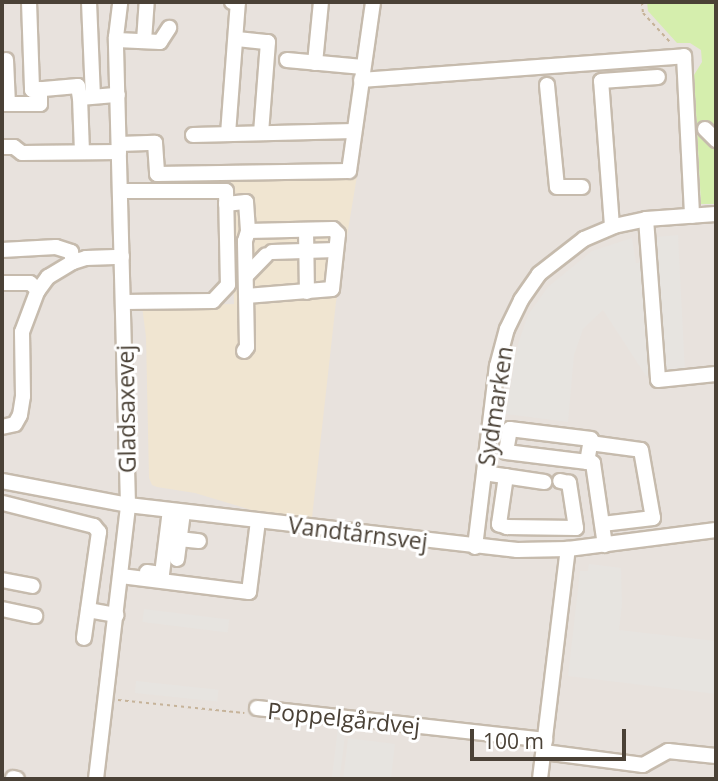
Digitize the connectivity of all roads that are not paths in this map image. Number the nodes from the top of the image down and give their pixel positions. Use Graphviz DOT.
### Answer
graph roads {
  1 [pos="29,2"];
  2 [pos="89,2"];
  3 [pos="110,2"];
  4 [pos="120,2"];
  5 [pos="147,2"];
  6 [pos="232,2"];
  7 [pos="321,2"];
  8 [pos="373,2"];
  9 [pos="169,28"];
  10 [pos="116,39"];
  11 [pos="237,39"];
  12 [pos="144,41"];
  13 [pos="6,60"];
  14 [pos="286,60"];
  15 [pos="314,62"];
  16 [pos="362,73"];
  17 [pos="657,77"];
  18 [pos="547,85"];
  19 [pos="40,89"];
  20 [pos="118,96"];
  21 [pos="86,97"];
  22 [pos="5,104"];
  23 [pos="705,129"];
  24 [pos="354,131"];
  25 [pos="261,133"];
  26 [pos="228,134"];
  27 [pos="192,135"];
  28 [pos="716,140"];
  29 [pos="2,147"];
  30 [pos="119,148"];
  31 [pos="82,152"];
  32 [pos="582,187"];
  33 [pos="121,191"];
  34 [pos="226,204"];
  35 [pos="716,214"];
  36 [pos="692,216"];
  37 [pos="646,219"];
  38 [pos="612,226"];
  39 [pos="268,230"];
  40 [pos="306,230"];
  41 [pos="248,231"];
  42 [pos="2,250"];
  43 [pos="336,250"];
  44 [pos="306,251"];
  45 [pos="269,252"];
  46 [pos="122,257"];
  47 [pos="73,262"];
  48 [pos="246,276"];
  49 [pos="2,283"];
  50 [pos="38,290"];
  51 [pos="307,292"];
  52 [pos="246,296"];
  53 [pos="123,302"];
  54 [pos="244,351"];
  55 [pos="716,373"];
  56 [pos="2,427"];
  57 [pos="590,443"];
  58 [pos="587,462"];
  59 [pos="484,473"];
  60 [pos="506,476"];
  61 [pos="5,481"];
  62 [pos="560,481"];
  63 [pos="544,482"];
  64 [pos="128,505"];
  65 [pos="2,506"];
  66 [pos="176,511"];
  67 [pos="258,521"];
  68 [pos="602,524"];
  69 [pos="541,528"];
  70 [pos="716,530"];
  71 [pos="179,539"];
  72 [pos="200,541"];
  73 [pos="605,545"];
  74 [pos="475,547"];
  75 [pos="542,549"];
  76 [pos="568,549"];
  77 [pos="177,559"];
  78 [pos="121,573"];
  79 [pos="2,580"];
  80 [pos="32,586"];
  81 [pos="2,609"];
  82 [pos="88,610"];
  83 [pos="117,615"];
  84 [pos="35,616"];
  85 [pos="84,638"];
  86 [pos="257,708"];
  87 [pos="544,746"];
  88 [pos="716,756"];
  89 [pos="96,779"];
  90 [pos="540,779"];
  1 -- 19 [label="street"];
  2 -- 21 [label="street"];
  3 -- 10 [label="street, Gladsaxevej"];
  4 -- 10 [label="street, Gladsaxevej"];
  5 -- 12 [label="street"];
  6 -- 11 [label="street"];
  7 -- 15 [label="street"];
  8 -- 16 [label="street"];
  9 -- 12 [label="street"];
  10 -- 12 [label="street"];
  10 -- 20 [label="street, Gladsaxevej"];
  11 -- 25 [label="street"];
  11 -- 26 [label="street"];
  13 -- 22 [label="street"];
  14 -- 15 [label="street"];
  15 -- 16 [label="street"];
  16 -- 24 [label="street"];
  16 -- 36 [label="street"];
  17 -- 38 [label="street"];
  18 -- 32 [label="street"];
  19 -- 21 [label="street"];
  19 -- 22 [label="street"];
  20 -- 21 [label="street"];
  20 -- 30 [label="street, Gladsaxevej"];
  21 -- 31 [label="street"];
  23 -- 28 [label="street"];
  24 -- 25 [label="street"];
  24 -- 30 [label="street"];
  25 -- 26 [label="street"];
  26 -- 27 [label="street"];
  29 -- 31 [label="street"];
  30 -- 31 [label="street"];
  30 -- 33 [label="street, Gladsaxevej"];
  33 -- 34 [label="street"];
  33 -- 46 [label="street, Gladsaxevej"];
  34 -- 41 [label="street"];
  34 -- 53 [label="street"];
  35 -- 36 [label="street, Sydmarken"];
  36 -- 37 [label="street, Sydmarken"];
  37 -- 38 [label="street, Sydmarken"];
  37 -- 55 [label="street"];
  38 -- 59 [label="street, Sydmarken"];
  39 -- 40 [label="street"];
  39 -- 41 [label="street"];
  39 -- 45 [label="street"];
  40 -- 43 [label="street"];
  40 -- 44 [label="street"];
  41 -- 48 [label="street"];
  42 -- 47 [label="street"];
  43 -- 44 [label="street"];
  43 -- 51 [label="street"];
  44 -- 45 [label="street"];
  44 -- 51 [label="street"];
  45 -- 48 [label="street"];
  46 -- 47 [label="street"];
  46 -- 53 [label="street, Gladsaxevej"];
  47 -- 50 [label="street"];
  48 -- 52 [label="street"];
  49 -- 50 [label="street"];
  50 -- 56 [label="street"];
  51 -- 52 [label="street"];
  52 -- 54 [label="street"];
  53 -- 64 [label="street, Gladsaxevej"];
  57 -- 58 [label="street"];
  57 -- 58 [label="street"];
  57 -- 68 [label="street"];
  58 -- 68 [label="street"];
  59 -- 60 [label="street"];
  59 -- 74 [label="street, Sydmarken"];
  60 -- 63 [label="street"];
  60 -- 69 [label="street"];
  61 -- 64 [label="street, Vandtårnsvej"];
  61 -- 65 [label="street"];
  62 -- 69 [label="street"];
  64 -- 66 [label="street, Vandtårnsvej"];
  64 -- 78 [label="street, Gladsaxevej"];
  65 -- 82 [label="street"];
  66 -- 67 [label="street, Vandtårnsvej"];
  66 -- 71 [label="street"];
  66 -- 78 [label="street"];
  67 -- 74 [label="street, Vandtårnsvej"];
  67 -- 78 [label="street"];
  68 -- 73 [label="street"];
  69 -- 75 [label="street"];
  70 -- 73 [label="street, Vandtårnsvej"];
  71 -- 72 [label="street"];
  71 -- 77 [label="street"];
  73 -- 76 [label="street, Vandtårnsvej"];
  74 -- 75 [label="street, Vandtårnsvej"];
  75 -- 76 [label="street, Vandtårnsvej"];
  76 -- 87 [label="street"];
  78 -- 83 [label="street, Gladsaxevej"];
  79 -- 80 [label="street"];
  81 -- 84 [label="street"];
  82 -- 83 [label="street"];
  82 -- 85 [label="street"];
  83 -- 89 [label="street, Gladsaxevej"];
  86 -- 87 [label="street, Poppelgårdvej"];
  87 -- 88 [label="street, Poppelgårdvej"];
  87 -- 90 [label="street"];
}
